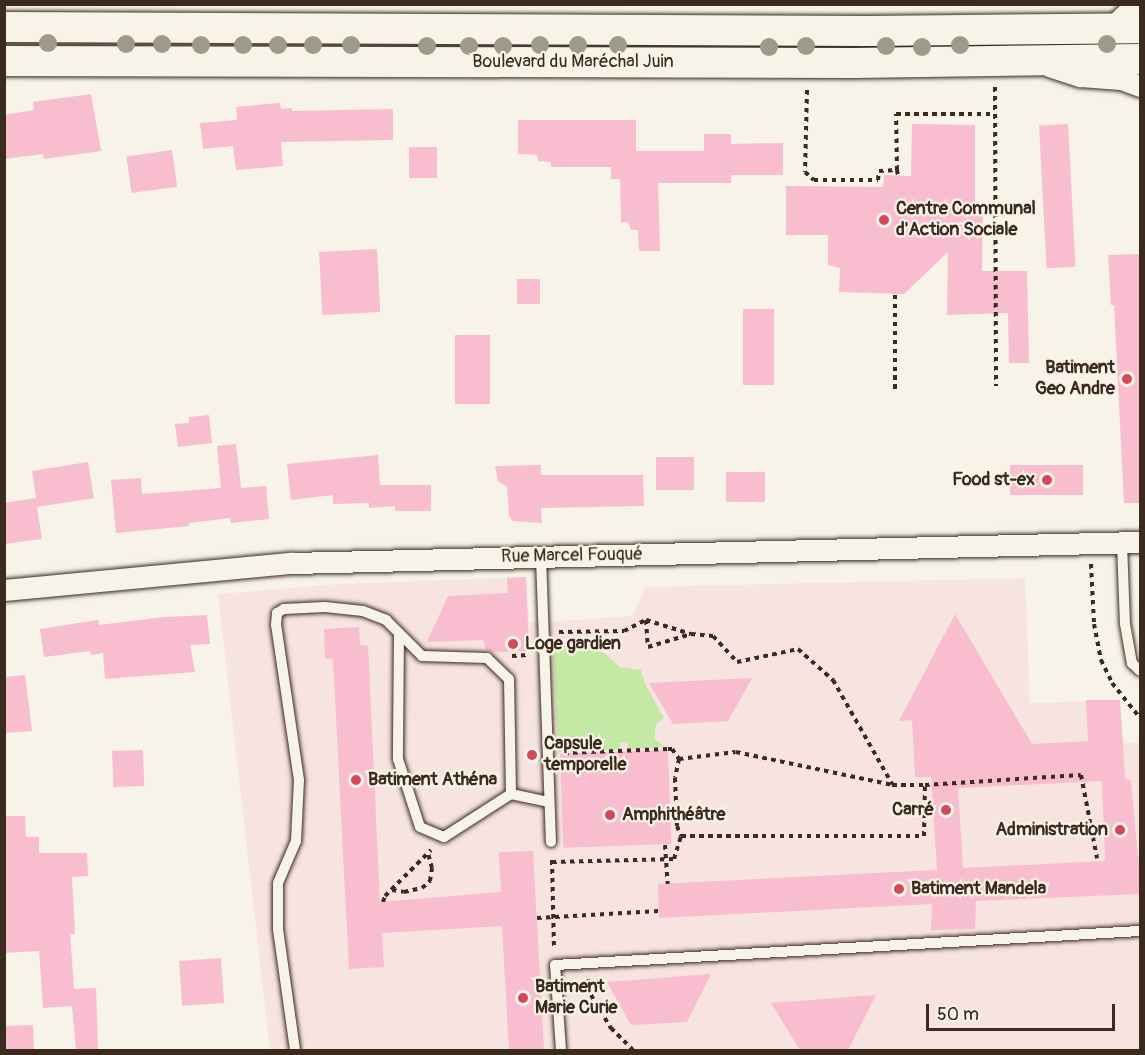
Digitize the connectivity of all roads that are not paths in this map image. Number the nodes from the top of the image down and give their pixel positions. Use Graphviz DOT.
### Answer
graph roads {
  1 [pos="1136,4"];
  2 [pos="4,27"];
  3 [pos="1140,28"];
  4 [pos="1109,30"];
  5 [pos="1140,59"];
  6 [pos="4,61"];
  7 [pos="1034,61"];
  8 [pos="1140,86"];
  9 [pos="1131,542"];
  10 [pos="541,557"];
  11 [pos="4,590"];
  12 [pos="399,633"];
  13 [pos="1140,671"];
  14 [pos="511,794"];
  15 [pos="548,802"];
  16 [pos="551,842"];
  17 [pos="1140,930"];
  18 [pos="295,1050"];
  19 [pos="561,1050"];
  1 -- 4 [label="street"];
  2 -- 4 [label="main road, Boulevard du Maréchal Juin"];
  3 -- 4 [label="main road, Boulevard du Maréchal Juin"];
  5 -- 7 [label="main road, Boulevard du Maréchal Juin"];
  6 -- 7 [label="main road, Boulevard du Maréchal Juin"];
  7 -- 8 [label="street"];
  9 -- 10 [label="street, Rue Marcel Fouqué"];
  9 -- 13 [label="lane"];
  10 -- 11 [label="street, Rue Marcel Fouqué"];
  10 -- 15 [label="lane"];
  12 -- 14 [label="lane"];
  12 -- 14 [label="lane"];
  12 -- 18 [label="lane"];
  14 -- 15 [label="lane"];
  15 -- 16 [label="lane"];
  17 -- 19 [label="lane"];
}
